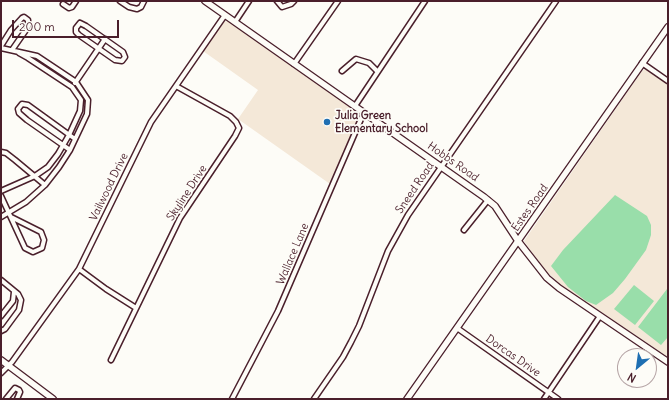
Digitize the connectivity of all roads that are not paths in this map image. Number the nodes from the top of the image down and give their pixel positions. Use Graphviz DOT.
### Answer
graph roads {
  1 [pos="76,1"];
  2 [pos="120,1"];
  3 [pos="144,1"];
  4 [pos="205,1"];
  5 [pos="250,1"];
  6 [pos="277,1"];
  7 [pos="294,1"];
  8 [pos="338,1"];
  9 [pos="425,1"];
  10 [pos="556,1"];
  11 [pos="63,4"];
  12 [pos="225,15"];
  13 [pos="235,22"];
  14 [pos="668,27"];
  15 [pos="105,39"];
  16 [pos="2,48"];
  17 [pos="98,49"];
  18 [pos="12,50"];
  19 [pos="1,53"];
  20 [pos="642,63"];
  21 [pos="294,64"];
  22 [pos="342,71"];
  23 [pos="377,71"];
  24 [pos="668,81"];
  25 [pos="76,82"];
  26 [pos="176,86"];
  27 [pos="72,87"];
  28 [pos="355,106"];
  29 [pos="364,112"];
  30 [pos="69,135"];
  31 [pos="75,139"];
  32 [pos="63,145"];
  33 [pos="70,150"];
  34 [pos="1,152"];
  35 [pos="441,165"];
  36 [pos="35,176"];
  37 [pos="45,185"];
  38 [pos="1,191"];
  39 [pos="1,196"];
  40 [pos="488,200"];
  41 [pos="10,215"];
  42 [pos="1,217"];
  43 [pos="464,230"];
  44 [pos="518,241"];
  45 [pos="79,269"];
  46 [pos="1,280"];
  47 [pos="14,292"];
  48 [pos="13,301"];
  49 [pos="21,304"];
  50 [pos="136,308"];
  51 [pos="1,316"];
  52 [pos="600,316"];
  53 [pos="457,328"];
  54 [pos="1,331"];
  55 [pos="1,360"];
  56 [pos="111,360"];
  57 [pos="668,362"];
  58 [pos="8,365"];
  59 [pos="1,373"];
  60 [pos="549,392"];
  61 [pos="6,399"];
  62 [pos="17,399"];
  63 [pos="52,399"];
  64 [pos="232,399"];
  65 [pos="314,399"];
  66 [pos="407,399"];
  67 [pos="544,399"];
  68 [pos="558,399"];
  1 -- 11 [label="street"];
  2 -- 3 [label="street"];
  4 -- 12 [label="street, Hobbs Road"];
  5 -- 13 [label="street"];
  6 -- 7 [label="street"];
  8 -- 21 [label="street"];
  9 -- 23 [label="street"];
  10 -- 35 [label="street, Sneed Road"];
  12 -- 13 [label="street, Hobbs Road"];
  12 -- 26 [label="street, Vailwood Drive"];
  13 -- 21 [label="street, Hobbs Road"];
  14 -- 20 [label="street, Estes Road"];
  15 -- 17 [label="street"];
  15 -- 17 [label="street"];
  15 -- 17 [label="street"];
  16 -- 18 [label="street"];
  16 -- 18 [label="street"];
  16 -- 19 [label="street"];
  17 -- 25 [label="street"];
  18 -- 25 [label="street"];
  18 -- 27 [label="street"];
  20 -- 24 [label="street"];
  20 -- 44 [label="street, Estes Road"];
  21 -- 28 [label="street, Hobbs Road"];
  22 -- 23 [label="street"];
  23 -- 28 [label="street"];
  25 -- 27 [label="street"];
  25 -- 31 [label="street"];
  26 -- 45 [label="street, Vailwood Drive"];
  26 -- 50 [label="street, Skyline Drive"];
  27 -- 30 [label="street"];
  28 -- 29 [label="street, Hobbs Road"];
  29 -- 35 [label="street, Hobbs Road"];
  29 -- 64 [label="street, Wallace Lane"];
  30 -- 31 [label="street"];
  30 -- 32 [label="street"];
  30 -- 32 [label="street"];
  31 -- 33 [label="street"];
  32 -- 33 [label="street"];
  32 -- 36 [label="street"];
  33 -- 37 [label="street"];
  34 -- 36 [label="street"];
  35 -- 40 [label="street, Hobbs Road"];
  35 -- 65 [label="street, Sneed Road"];
  36 -- 37 [label="street"];
  36 -- 38 [label="street"];
  37 -- 41 [label="street"];
  39 -- 41 [label="street"];
  40 -- 43 [label="street"];
  40 -- 44 [label="street, Hobbs Road"];
  41 -- 41 [label="street"];
  41 -- 42 [label="street"];
  44 -- 52 [label="street, Hobbs Road"];
  44 -- 53 [label="street, Estes Road"];
  45 -- 50 [label="street"];
  45 -- 58 [label="street, Vailwood Drive"];
  46 -- 47 [label="street"];
  47 -- 48 [label="street"];
  47 -- 49 [label="street"];
  48 -- 49 [label="street"];
  48 -- 51 [label="street"];
  49 -- 54 [label="street"];
  50 -- 56 [label="street, Skyline Drive"];
  52 -- 57 [label="street, Hobbs Road"];
  52 -- 60 [label="street"];
  53 -- 60 [label="street, Dorcas Drive"];
  53 -- 66 [label="street, Estes Road"];
  55 -- 58 [label="street"];
  58 -- 59 [label="street, Vailwood Drive"];
  58 -- 63 [label="street"];
  60 -- 67 [label="street"];
  60 -- 68 [label="street, Dorcas Drive"];
  61 -- 62 [label="street"];
}
